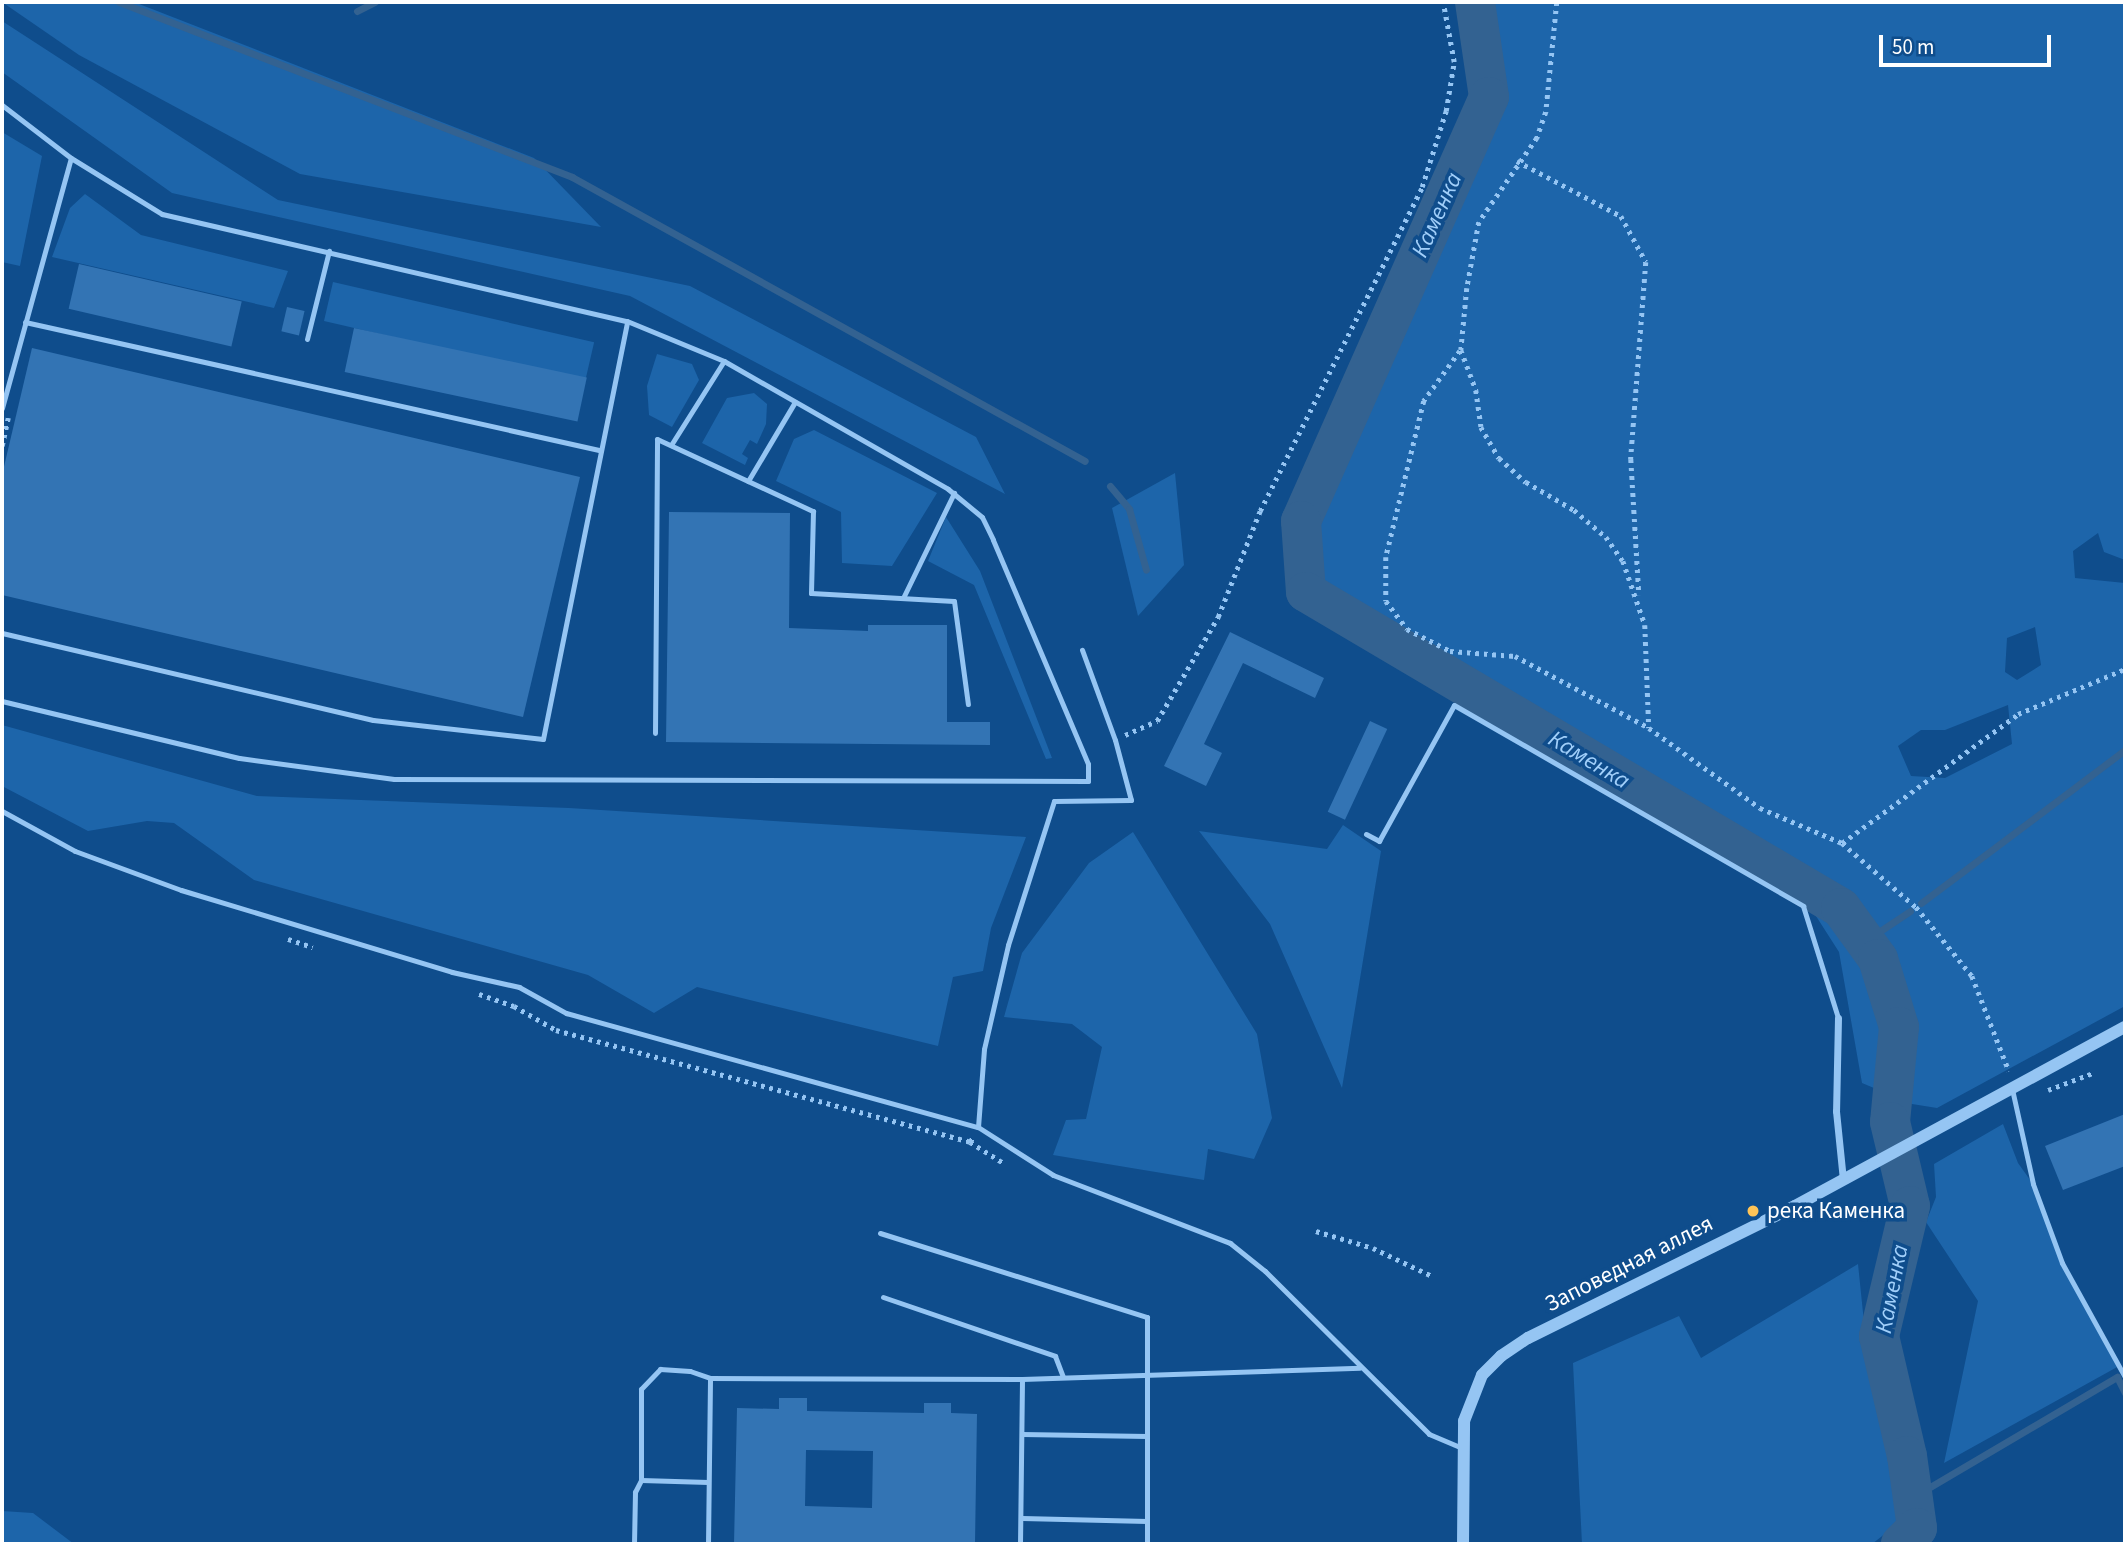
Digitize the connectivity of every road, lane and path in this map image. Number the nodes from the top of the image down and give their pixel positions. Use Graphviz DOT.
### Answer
graph roads {
  1 [pos="1443,2"];
  2 [pos="1557,2"];
  3 [pos="2,105"];
  4 [pos="71,158"];
  5 [pos="1517,161"];
  6 [pos="329,251"];
  7 [pos="627,321"];
  8 [pos="25,322"];
  9 [pos="307,339"];
  10 [pos="1461,350"];
  11 [pos="724,361"];
  12 [pos="795,402"];
  13 [pos="2,408"];
  14 [pos="671,445"];
  15 [pos="599,450"];
  16 [pos="748,481"];
  17 [pos="954,493"];
  18 [pos="903,598"];
  19 [pos="1639,598"];
  20 [pos="2,633"];
  21 [pos="1082,650"];
  22 [pos="2125,669"];
  23 [pos="2,701"];
  24 [pos="968,705"];
  25 [pos="1649,728"];
  26 [pos="655,733"];
  27 [pos="1115,740"];
  28 [pos="2,811"];
  29 [pos="1366,834"];
  30 [pos="1842,844"];
  31 [pos="275,935"];
  32 [pos="326,950"];
  33 [pos="468,991"];
  34 [pos="1838,1018"];
  35 [pos="2125,1027"];
  36 [pos="2012,1089"];
  37 [pos="978,1127"];
  38 [pos="1843,1180"];
  39 [pos="1317,1231"];
  40 [pos="880,1233"];
  41 [pos="1432,1276"];
  42 [pos="883,1297"];
  43 [pos="1360,1367"];
  44 [pos="1147,1373"];
  45 [pos="1063,1377"];
  46 [pos="2125,1377"];
  47 [pos="710,1378"];
  48 [pos="1022,1379"];
  49 [pos="1022,1434"];
  50 [pos="1147,1436"];
  51 [pos="1462,1448"];
  52 [pos="641,1480"];
  53 [pos="708,1482"];
  54 [pos="1022,1517"];
  55 [pos="1147,1521"];
  56 [pos="634,1544"];
  57 [pos="708,1544"];
  58 [pos="1020,1544"];
  59 [pos="1147,1544"];
  60 [pos="1463,1544"];
  1 -- 27 [label="path"];
  2 -- 5 [label="path"];
  3 -- 4 [label="lane"];
  4 -- 6 [label="lane"];
  4 -- 8 [label="lane"];
  5 -- 10 [label="path"];
  5 -- 19 [label="path"];
  6 -- 7 [label="lane"];
  6 -- 9 [label="lane"];
  7 -- 11 [label="lane"];
  7 -- 15 [label="lane"];
  8 -- 13 [label="lane"];
  8 -- 15 [label="lane"];
  10 -- 19 [label="path"];
  10 -- 25 [label="path"];
  11 -- 12 [label="lane"];
  11 -- 14 [label="lane"];
  12 -- 16 [label="lane"];
  12 -- 17 [label="lane"];
  14 -- 16 [label="lane"];
  14 -- 26 [label="lane"];
  15 -- 20 [label="lane"];
  16 -- 18 [label="lane"];
  17 -- 18 [label="lane"];
  17 -- 23 [label="lane"];
  18 -- 24 [label="lane"];
  19 -- 25 [label="path"];
  21 -- 27 [label="lane"];
  22 -- 30 [label="path"];
  25 -- 30 [label="path"];
  27 -- 37 [label="lane"];
  28 -- 37 [label="lane"];
  29 -- 34 [label="lane"];
  30 -- 36 [label="path"];
  31 -- 32 [label="path"];
  33 -- 37 [label="path"];
  34 -- 38 [label="street"];
  35 -- 36 [label="street"];
  36 -- 38 [label="street, Заповедная аллея"];
  36 -- 46 [label="lane"];
  37 -- 43 [label="lane"];
  38 -- 51 [label="street, Заповедная аллея"];
  39 -- 41 [label="path"];
  40 -- 44 [label="lane"];
  42 -- 45 [label="lane"];
  43 -- 44 [label="lane"];
  43 -- 51 [label="lane"];
  44 -- 45 [label="lane"];
  44 -- 50 [label="lane"];
  45 -- 48 [label="lane"];
  47 -- 48 [label="lane"];
  47 -- 52 [label="lane"];
  47 -- 53 [label="lane"];
  48 -- 49 [label="lane"];
  49 -- 50 [label="lane"];
  49 -- 54 [label="lane"];
  50 -- 55 [label="lane"];
  51 -- 60 [label="street, Заповедная аллея"];
  52 -- 53 [label="lane"];
  52 -- 56 [label="lane"];
  53 -- 57 [label="lane"];
  54 -- 55 [label="lane"];
  54 -- 58 [label="lane"];
  55 -- 59 [label="lane"];
}
